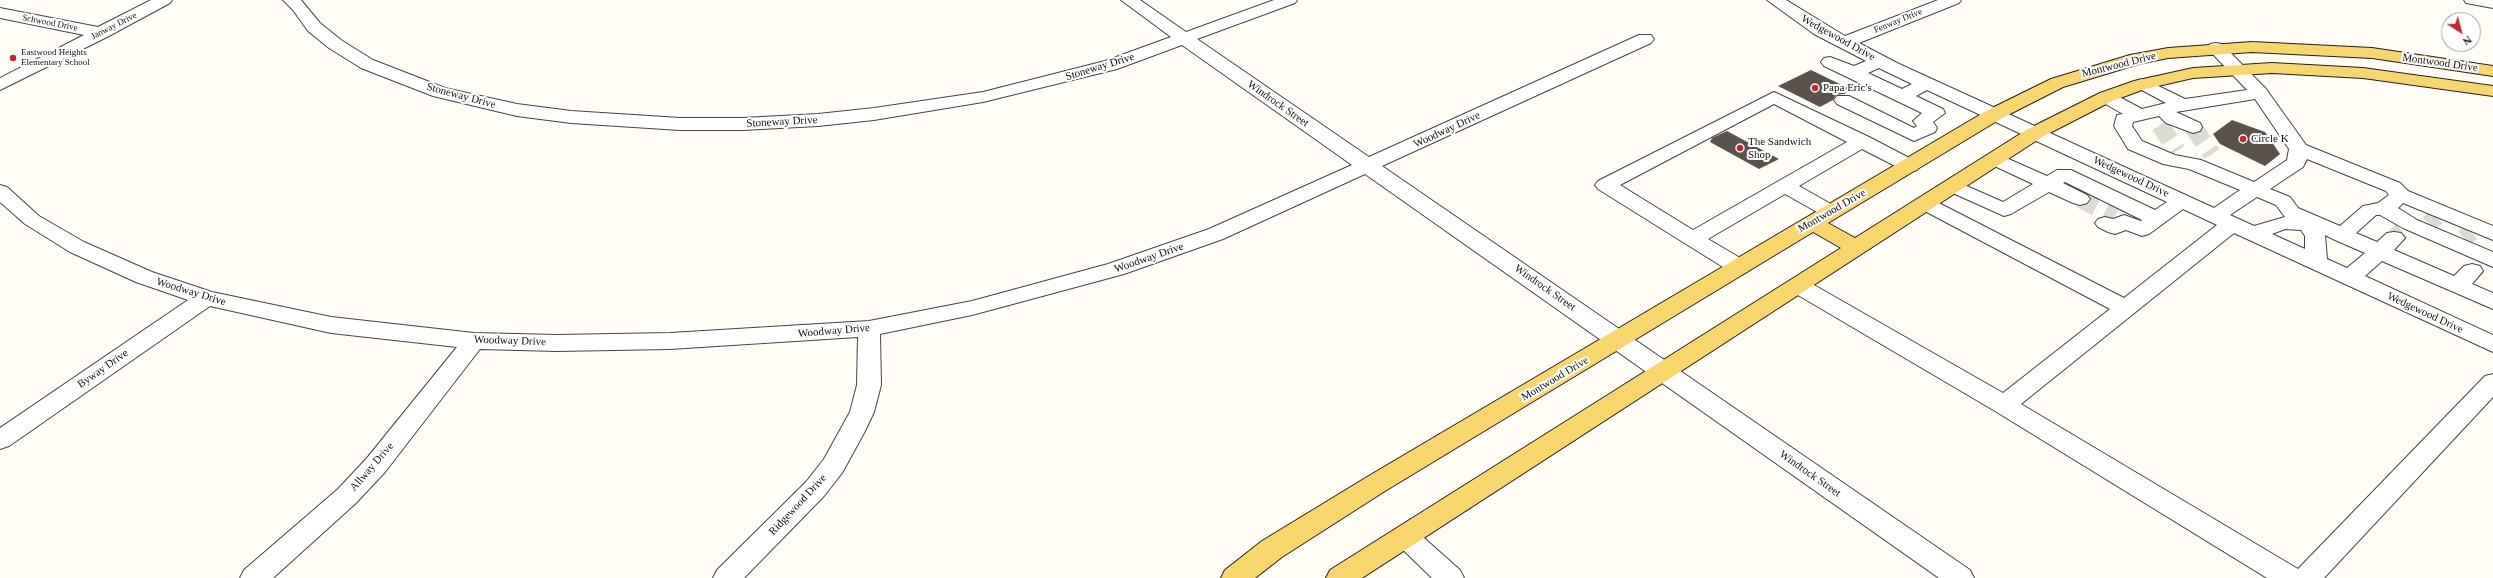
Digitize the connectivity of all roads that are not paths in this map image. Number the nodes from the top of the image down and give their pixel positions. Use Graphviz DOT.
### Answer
graph roads {
  1 [pos="164,0"];
  2 [pos="291,0"];
  3 [pos="1129,0"];
  4 [pos="1289,0"];
  5 [pos="1774,0"];
  6 [pos="1953,0"];
  7 [pos="2472,0"];
  8 [pos="2493,3"];
  9 [pos="0,13"];
  10 [pos="101,33"];
  11 [pos="1185,39"];
  12 [pos="1645,39"];
  13 [pos="1844,43"];
  14 [pos="2216,48"];
  15 [pos="1879,60"];
  16 [pos="1830,62"];
  17 [pos="2238,69"];
  18 [pos="2493,71"];
  19 [pos="1854,73"];
  20 [pos="1927,83"];
  21 [pos="2144,84"];
  22 [pos="0,85"];
  23 [pos="2493,92"];
  24 [pos="2260,93"];
  25 [pos="1902,96"];
  26 [pos="2106,97"];
  27 [pos="1843,100"];
  28 [pos="1995,114"];
  29 [pos="2140,115"];
  30 [pos="2170,115"];
  31 [pos="2193,127"];
  32 [pos="2035,133"];
  33 [pos="1914,135"];
  34 [pos="1862,141"];
  35 [pos="1939,148"];
  36 [pos="2299,149"];
  37 [pos="2173,155"];
  38 [pos="2088,157"];
  39 [pos="1995,159"];
  40 [pos="1369,166"];
  41 [pos="1910,166"];
  42 [pos="2140,182"];
  43 [pos="2050,183"];
  44 [pos="1785,186"];
  45 [pos="1953,186"];
  46 [pos="2255,190"];
  47 [pos="0,191"];
  48 [pos="2401,195"];
  49 [pos="2181,200"];
  50 [pos="2075,203"];
  51 [pos="1926,204"];
  52 [pos="2384,208"];
  53 [pos="1831,212"];
  54 [pos="2157,219"];
  55 [pos="2115,220"];
  56 [pos="2223,220"];
  57 [pos="1812,223"];
  58 [pos="2311,224"];
  59 [pos="2414,228"];
  60 [pos="2252,234"];
  61 [pos="2342,235"];
  62 [pos="2472,235"];
  63 [pos="1693,239"];
  64 [pos="1857,248"];
  65 [pos="2316,263"];
  66 [pos="2483,263"];
  67 [pos="1739,267"];
  68 [pos="2350,278"];
  69 [pos="1799,286"];
  70 [pos="2457,286"];
  71 [pos="206,298"];
  72 [pos="2493,302"];
  73 [pos="2126,308"];
  74 [pos="869,329"];
  75 [pos="1619,339"];
  76 [pos="474,341"];
  77 [pos="2493,344"];
  78 [pos="1664,371"];
  79 [pos="2493,382"];
  80 [pos="2004,405"];
  81 [pos="0,440"];
  82 [pos="1405,536"];
  83 [pos="254,578"];
  84 [pos="727,578"];
  85 [pos="1235,578"];
  86 [pos="1340,578"];
  87 [pos="1450,578"];
  88 [pos="1960,578"];
  89 [pos="2290,578"];
  90 [pos="2307,578"];
  1 -- 10 [label="street, Janway Drive"];
  2 -- 11 [label="street, Stoneway Drive"];
  3 -- 11 [label="street, Windrock Street"];
  4 -- 11 [label="street, Stoneway Drive"];
  5 -- 13 [label="street, Wedgewood Drive"];
  6 -- 13 [label="street, Fenway Drive"];
  7 -- 8 [label="street"];
  9 -- 10 [label="street, Schwood Drive"];
  10 -- 22 [label="street, Janway Drive"];
  11 -- 40 [label="street, Windrock Street"];
  12 -- 40 [label="street, Woodway Drive"];
  13 -- 15 [label="street, Wedgewood Drive"];
  14 -- 17 [label="street"];
  14 -- 18 [label="main road, Montwood Drive"];
  14 -- 28 [label="main road, Montwood Drive"];
  15 -- 19 [label="street"];
  15 -- 20 [label="street, Wedgewood Drive"];
  16 -- 19 [label="street"];
  17 -- 21 [label="main road, Montwood Drive"];
  17 -- 23 [label="main road, Montwood Drive"];
  17 -- 24 [label="street"];
  19 -- 25 [label="street"];
  20 -- 25 [label="street"];
  20 -- 28 [label="street, Wedgewood Drive"];
  21 -- 26 [label="main road, Montwood Drive"];
  21 -- 30 [label="street"];
  24 -- 30 [label="street"];
  24 -- 36 [label="street"];
  25 -- 33 [label="street"];
  26 -- 29 [label="street"];
  26 -- 32 [label="main road, Montwood Drive"];
  27 -- 33 [label="street"];
  28 -- 32 [label="street, Wedgewood Drive"];
  28 -- 35 [label="main road, Montwood Drive"];
  29 -- 30 [label="street"];
  29 -- 37 [label="street"];
  30 -- 31 [label="street"];
  32 -- 38 [label="street, Wedgewood Drive"];
  32 -- 39 [label="main road, Montwood Drive"];
  33 -- 35 [label="street"];
  34 -- 41 [label="street"];
  34 -- 44 [label="street"];
  34 -- 63 [label="street"];
  35 -- 41 [label="main road, Montwood Drive"];
  36 -- 46 [label="street"];
  36 -- 48 [label="street"];
  37 -- 42 [label="street"];
  37 -- 46 [label="street"];
  38 -- 42 [label="street, Wedgewood Drive"];
  38 -- 43 [label="street"];
  39 -- 43 [label="street"];
  39 -- 45 [label="main road, Montwood Drive"];
  40 -- 74 [label="street, Woodway Drive"];
  40 -- 75 [label="street, Windrock Street"];
  41 -- 53 [label="main road, Montwood Drive"];
  42 -- 49 [label="street, Wedgewood Drive"];
  43 -- 45 [label="street"];
  43 -- 50 [label="street"];
  43 -- 54 [label="street"];
  44 -- 53 [label="street"];
  44 -- 63 [label="street"];
  45 -- 51 [label="main road, Montwood Drive"];
  46 -- 56 [label="street"];
  46 -- 58 [label="street"];
  47 -- 71 [label="street, Woodway Drive"];
  48 -- 52 [label="street"];
  48 -- 59 [label="street"];
  49 -- 54 [label="street"];
  49 -- 56 [label="street, Wedgewood Drive"];
  51 -- 64 [label="main road, Montwood Drive"];
  51 -- 73 [label="street"];
  52 -- 59 [label="street"];
  52 -- 61 [label="street"];
  53 -- 57 [label="main road, Montwood Drive"];
  54 -- 55 [label="street"];
  56 -- 60 [label="street, Wedgewood Drive"];
  56 -- 73 [label="street"];
  57 -- 64 [label="main road"];
  57 -- 67 [label="main road, Montwood Drive"];
  58 -- 60 [label="street"];
  58 -- 61 [label="street"];
  58 -- 65 [label="street"];
  59 -- 61 [label="street"];
  59 -- 62 [label="street"];
  59 -- 68 [label="street"];
  59 -- 70 [label="street"];
  60 -- 65 [label="street, Wedgewood Drive"];
  62 -- 66 [label="street"];
  63 -- 67 [label="street"];
  64 -- 69 [label="main road, Montwood Drive"];
  65 -- 68 [label="street, Wedgewood Drive"];
  66 -- 70 [label="street"];
  67 -- 75 [label="main road, Montwood Drive"];
  68 -- 77 [label="street, Wedgewood Drive"];
  69 -- 78 [label="main road, Montwood Drive"];
  69 -- 80 [label="street"];
  70 -- 72 [label="street"];
  71 -- 76 [label="street, Woodway Drive"];
  71 -- 81 [label="street, Byway Drive"];
  73 -- 80 [label="street"];
  74 -- 76 [label="street, Woodway Drive"];
  74 -- 84 [label="street, Ridgewood Drive"];
  75 -- 78 [label="street, Windrock Street"];
  75 -- 85 [label="main road, Montwood Drive"];
  76 -- 83 [label="street, Allway Drive"];
  78 -- 82 [label="main road, Montwood Drive"];
  78 -- 88 [label="street, Windrock Street"];
  79 -- 90 [label="street"];
  80 -- 89 [label="street"];
  82 -- 86 [label="main road, Montwood Drive"];
  82 -- 87 [label="street"];
}
